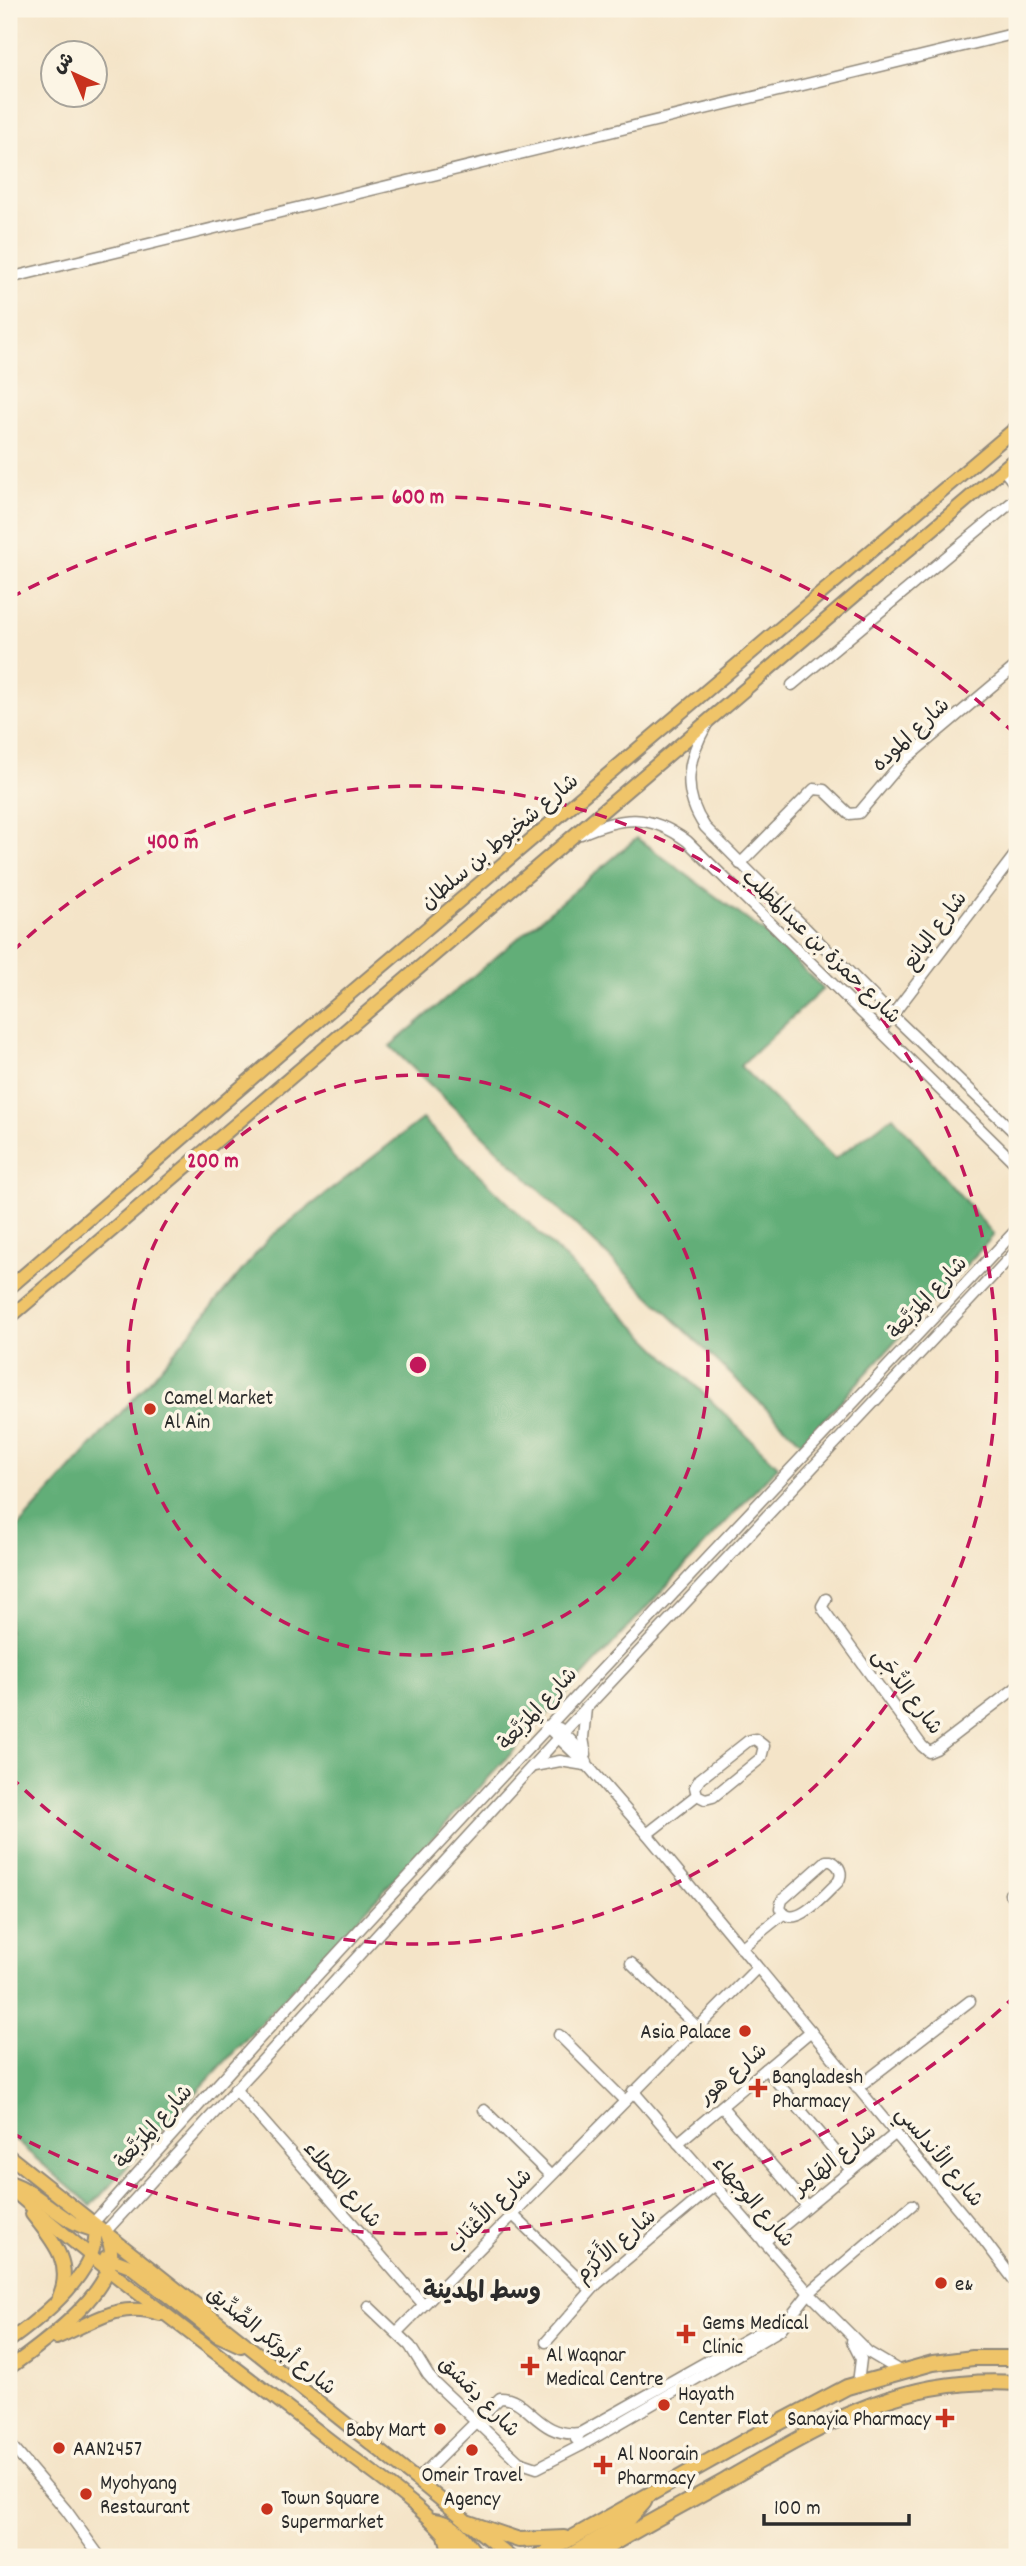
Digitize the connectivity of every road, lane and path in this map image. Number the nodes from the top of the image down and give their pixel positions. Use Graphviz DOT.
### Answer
graph roads {
  1 [pos="1017,33"];
  2 [pos="9,278"];
  3 [pos="1017,427"];
  4 [pos="1017,457"];
  5 [pos="1003,469"];
  6 [pos="1017,487"];
  7 [pos="1017,498"];
  8 [pos="1017,667"];
  9 [pos="792,685"];
  10 [pos="708,722"];
  11 [pos="574,837"];
  12 [pos="1017,852"];
  13 [pos="740,864"];
  14 [pos="893,1016"];
  15 [pos="881,1030"];
  16 [pos="1017,1135"];
  17 [pos="1017,1165"];
  18 [pos="1017,1229"];
  19 [pos="1017,1250"];
  20 [pos="9,1288"];
  21 [pos="9,1318"];
  22 [pos="826,1599"];
  23 [pos="1017,1686"];
  24 [pos="586,1708"];
  25 [pos="549,1723"];
  26 [pos="560,1735"];
  27 [pos="589,1766"];
  28 [pos="531,1767"];
  29 [pos="697,1794"];
  30 [pos="647,1834"];
  31 [pos="783,1914"];
  32 [pos="741,1948"];
  33 [pos="631,1963"];
  34 [pos="757,1968"];
  35 [pos="970,2001"];
  36 [pos="697,2027"];
  37 [pos="811,2031"];
  38 [pos="559,2035"];
  39 [pos="766,2069"];
  40 [pos="858,2088"];
  41 [pos="235,2089"];
  42 [pos="633,2091"];
  43 [pos="624,2100"];
  44 [pos="722,2107"];
  45 [pos="484,2110"];
  46 [pos="896,2133"];
  47 [pos="678,2143"];
  48 [pos="9,2156"];
  49 [pos="851,2170"];
  50 [pos="550,2175"];
  51 [pos="715,2185"];
  52 [pos="12,2188"];
  53 [pos="912,2205"];
  54 [pos="807,2206"];
  55 [pos="512,2214"];
  56 [pos="99,2228"];
  57 [pos="764,2242"];
  58 [pos="90,2255"];
  59 [pos="110,2264"];
  60 [pos="1017,2284"];
  61 [pos="591,2290"];
  62 [pos="809,2293"];
  63 [pos="56,2303"];
  64 [pos="423,2304"];
  65 [pos="368,2306"];
  66 [pos="166,2316"];
  67 [pos="791,2317"];
  68 [pos="397,2332"];
  69 [pos="848,2334"];
  70 [pos="9,2341"];
  71 [pos="46,2342"];
  72 [pos="546,2342"];
  73 [pos="248,2347"];
  74 [pos="1017,2358"];
  75 [pos="9,2368"];
  76 [pos="900,2371"];
  77 [pos="858,2383"];
  78 [pos="1017,2383"];
  79 [pos="476,2420"];
  80 [pos="580,2433"];
  81 [pos="9,2443"];
  82 [pos="582,2445"];
  83 [pos="418,2480"];
  84 [pos="649,2495"];
  85 [pos="434,2521"];
  86 [pos="469,2523"];
  87 [pos="445,2532"];
  88 [pos="576,2536"];
  89 [pos="100,2557"];
  90 [pos="452,2557"];
  91 [pos="463,2557"];
  92 [pos="477,2557"];
  93 [pos="510,2557"];
  94 [pos="538,2557"];
  95 [pos="568,2557"];
  96 [pos="591,2557"];
  1 -- 2 [label="street"];
  3 -- 20 [label="main road, شارع شخبوط بن سلطان"];
  4 -- 5 [label="main road"];
  5 -- 6 [label="street"];
  5 -- 10 [label="main road"];
  7 -- 9 [label="street"];
  8 -- 13 [label="street, شارع الموده"];
  10 -- 11 [label="main road"];
  10 -- 13 [label="street, شارع حمزة بن عبدالمطلب"];
  11 -- 15 [label="street, شارع حمزة بن عبدالمطلب"];
  11 -- 21 [label="main road"];
  12 -- 14 [label="street, شارع اليانع"];
  13 -- 14 [label="street, شارع حمزة بن عبدالمطلب"];
  14 -- 15 [label="street, شارع اليانع"];
  14 -- 16 [label="street, شارع حمزة بن عبدالمطلب"];
  15 -- 17 [label="street, شارع حمزة بن عبدالمطلب"];
  18 -- 25 [label="street, شارع المِرَبَّعة"];
  19 -- 24 [label="street, شارع المِرَبَّعة"];
  22 -- 23 [label="street, شارع الدُّجَى"];
  24 -- 26 [label="street, شارع المِرَبَّعة"];
  24 -- 27 [label="street"];
  25 -- 26 [label="street, شارع الأندلسي"];
  25 -- 56 [label="street, شارع المِرَبَّعة"];
  26 -- 27 [label="street, شارع الأندلسي"];
  26 -- 28 [label="street, شارع المِرَبَّعة"];
  27 -- 28 [label="street"];
  27 -- 30 [label="street, شارع الأندلسي"];
  28 -- 41 [label="street, شارع المِرَبَّعة"];
  29 -- 29 [label="street"];
  29 -- 30 [label="street"];
  30 -- 32 [label="street, شارع الأندلسي"];
  31 -- 31 [label="street"];
  31 -- 32 [label="street"];
  32 -- 34 [label="street, شارع الأندلسي"];
  33 -- 36 [label="street"];
  34 -- 36 [label="street, شارع الأَعْنَاب"];
  34 -- 37 [label="street, شارع الأندلسي"];
  35 -- 40 [label="street"];
  36 -- 42 [label="street, شارع الأَعْنَاب"];
  37 -- 39 [label="street, شارع هور"];
  37 -- 40 [label="street, شارع الأندلسي"];
  38 -- 43 [label="street"];
  39 -- 44 [label="street, شارع هور"];
  39 -- 49 [label="street"];
  40 -- 46 [label="street, شارع الأندلسي"];
  41 -- 56 [label="street, شارع المِرَبَّعة"];
  41 -- 64 [label="street, شارع الكحلاء"];
  42 -- 43 [label="street, شارع الأَعْنَاب"];
  42 -- 47 [label="street, شارع الوجهاء"];
  43 -- 50 [label="street, شارع الأَعْنَاب"];
  44 -- 47 [label="street, شارع هور"];
  44 -- 54 [label="street"];
  45 -- 50 [label="street, شارع الأَعْنَاب"];
  46 -- 49 [label="street, شارع الهَامِر"];
  46 -- 60 [label="street, شارع الأندلسي"];
  47 -- 51 [label="street, شارع الوجهاء"];
  48 -- 56 [label="main road, شارع أبوبَكر الصِّدِّيق"];
  49 -- 54 [label="street, شارع الهَامِر"];
  50 -- 55 [label="street, شارع الأَعْنَاب"];
  51 -- 57 [label="street, شارع الوجهاء"];
  51 -- 61 [label="street, شارع الأَكْرَم"];
  52 -- 56 [label="main road"];
  52 -- 58 [label="main road, شارع أبوبَكر الصِّدِّيق"];
  52 -- 63 [label="main road"];
  53 -- 62 [label="street, شارع دِمَشق"];
  54 -- 57 [label="street, شارع الهَامِر"];
  55 -- 61 [label="street"];
  55 -- 64 [label="street, شارع الأَعْنَاب"];
  56 -- 58 [label="main road"];
  56 -- 59 [label="main road"];
  56 -- 73 [label="main road, شارع أبوبَكر الصِّدِّيق"];
  57 -- 62 [label="street, شارع الوجهاء"];
  58 -- 59 [label="main road, شارع أبوبَكر الصِّدِّيق"];
  58 -- 63 [label="main road"];
  59 -- 66 [label="main road, شارع أبوبَكر الصِّدِّيق"];
  59 -- 71 [label="main road"];
  59 -- 73 [label="main road"];
  61 -- 72 [label="street, شارع الأَكْرَم"];
  62 -- 67 [label="street, شارع دِمَشق"];
  62 -- 69 [label="street, شارع الوجهاء"];
  63 -- 70 [label="main road"];
  64 -- 68 [label="street, شارع الأَعْنَاب"];
  65 -- 68 [label="street, شارع دِمَشق"];
  66 -- 71 [label="main road"];
  66 -- 85 [label="main road, شارع أبوبَكر الصِّدِّيق"];
  67 -- 80 [label="street, شارع دِمَشق"];
  67 -- 82 [label="street, شارع دِمَشق"];
  68 -- 79 [label="street, شارع دِمَشق"];
  69 -- 76 [label="street, شارع الوجهاء"];
  69 -- 77 [label="street, شارع الوجهاء"];
  71 -- 75 [label="main road"];
  73 -- 83 [label="main road, شارع أبوبَكر الصِّدِّيق"];
  74 -- 76 [label="highway"];
  76 -- 77 [label="highway"];
  77 -- 84 [label="highway"];
  78 -- 96 [label="highway"];
  79 -- 80 [label="street"];
  79 -- 82 [label="street, شارع دِمَشق"];
  79 -- 83 [label="street"];
  80 -- 82 [label="street"];
  81 -- 89 [label="street"];
  83 -- 86 [label="main road, شارع أبوبَكر الصِّدِّيق"];
  84 -- 88 [label="highway"];
  84 -- 95 [label="highway"];
  85 -- 87 [label="main road, شارع أبوبَكر الصِّدِّيق"];
  85 -- 92 [label="highway"];
  86 -- 88 [label="highway"];
  86 -- 93 [label="main road, شارع أبوبَكر الصِّدِّيق"];
  87 -- 90 [label="highway"];
  87 -- 91 [label="main road, شارع أبوبَكر الصِّدِّيق"];
  88 -- 94 [label="highway"];
}
